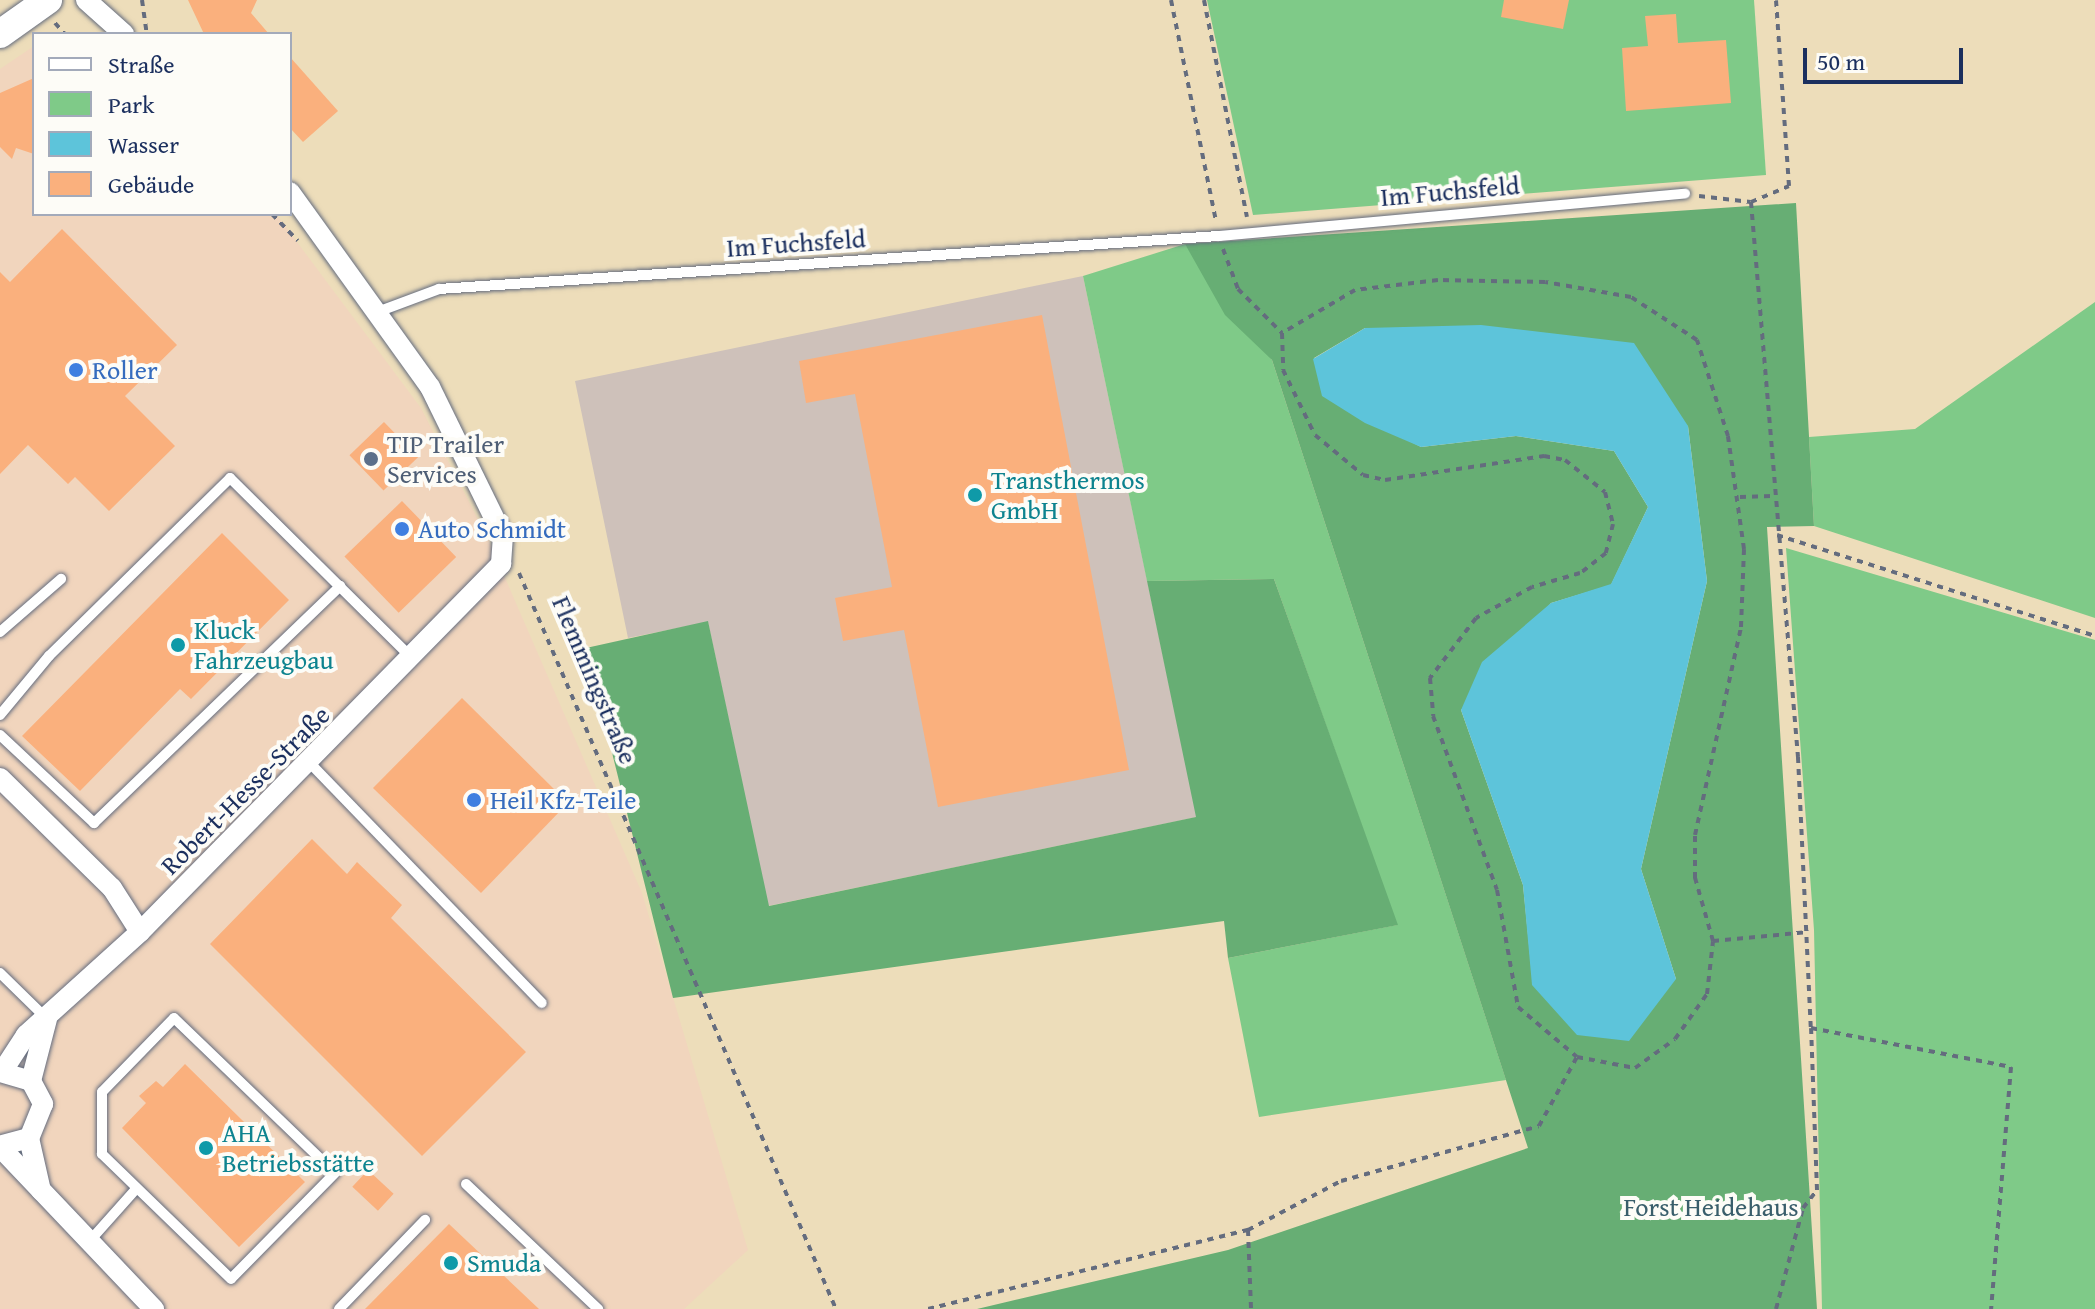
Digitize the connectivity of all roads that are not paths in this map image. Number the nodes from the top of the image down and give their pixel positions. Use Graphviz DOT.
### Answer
graph roads {
  1 [pos="48,0"];
  2 [pos="86,0"];
  3 [pos="122,32"];
  4 [pos="0,34"];
  5 [pos="1685,194"];
  6 [pos="292,195"];
  7 [pos="380,311"];
  8 [pos="61,579"];
  9 [pos="340,586"];
  10 [pos="0,632"];
  11 [pos="412,659"];
  12 [pos="0,715"];
  13 [pos="0,735"];
  14 [pos="309,762"];
  15 [pos="0,778"];
  16 [pos="140,932"];
  17 [pos="0,973"];
  18 [pos="542,1003"];
  19 [pos="47,1019"];
  20 [pos="1,1072"];
  21 [pos="31,1081"];
  22 [pos="29,1138"];
  23 [pos="0,1146"];
  24 [pos="466,1184"];
  25 [pos="136,1189"];
  26 [pos="41,1191"];
  27 [pos="425,1220"];
  28 [pos="87,1244"];
  29 [pos="154,1309"];
  30 [pos="339,1309"];
  31 [pos="598,1309"];
  1 -- 4 [label="street"];
  2 -- 3 [label="street"];
  5 -- 7 [label="lane, Im Fuchsfeld"];
  6 -- 7 [label="street"];
  7 -- 11 [label="street, Robert-Hesse-Straße"];
  8 -- 10 [label="lane"];
  9 -- 11 [label="lane"];
  9 -- 12 [label="lane"];
  9 -- 13 [label="lane"];
  11 -- 14 [label="street, Robert-Hesse-Straße"];
  14 -- 16 [label="street, Robert-Hesse-Straße"];
  14 -- 18 [label="lane"];
  15 -- 16 [label="street"];
  16 -- 19 [label="street, Robert-Hesse-Straße"];
  17 -- 19 [label="lane"];
  19 -- 20 [label="street, Robert-Hesse-Straße"];
  19 -- 21 [label="street"];
  20 -- 21 [label="street"];
  21 -- 22 [label="street"];
  22 -- 23 [label="street"];
  22 -- 26 [label="street"];
  23 -- 26 [label="street"];
  24 -- 31 [label="lane"];
  25 -- 25 [label="lane"];
  25 -- 28 [label="lane"];
  26 -- 28 [label="street"];
  27 -- 30 [label="lane"];
  28 -- 29 [label="street"];
}
